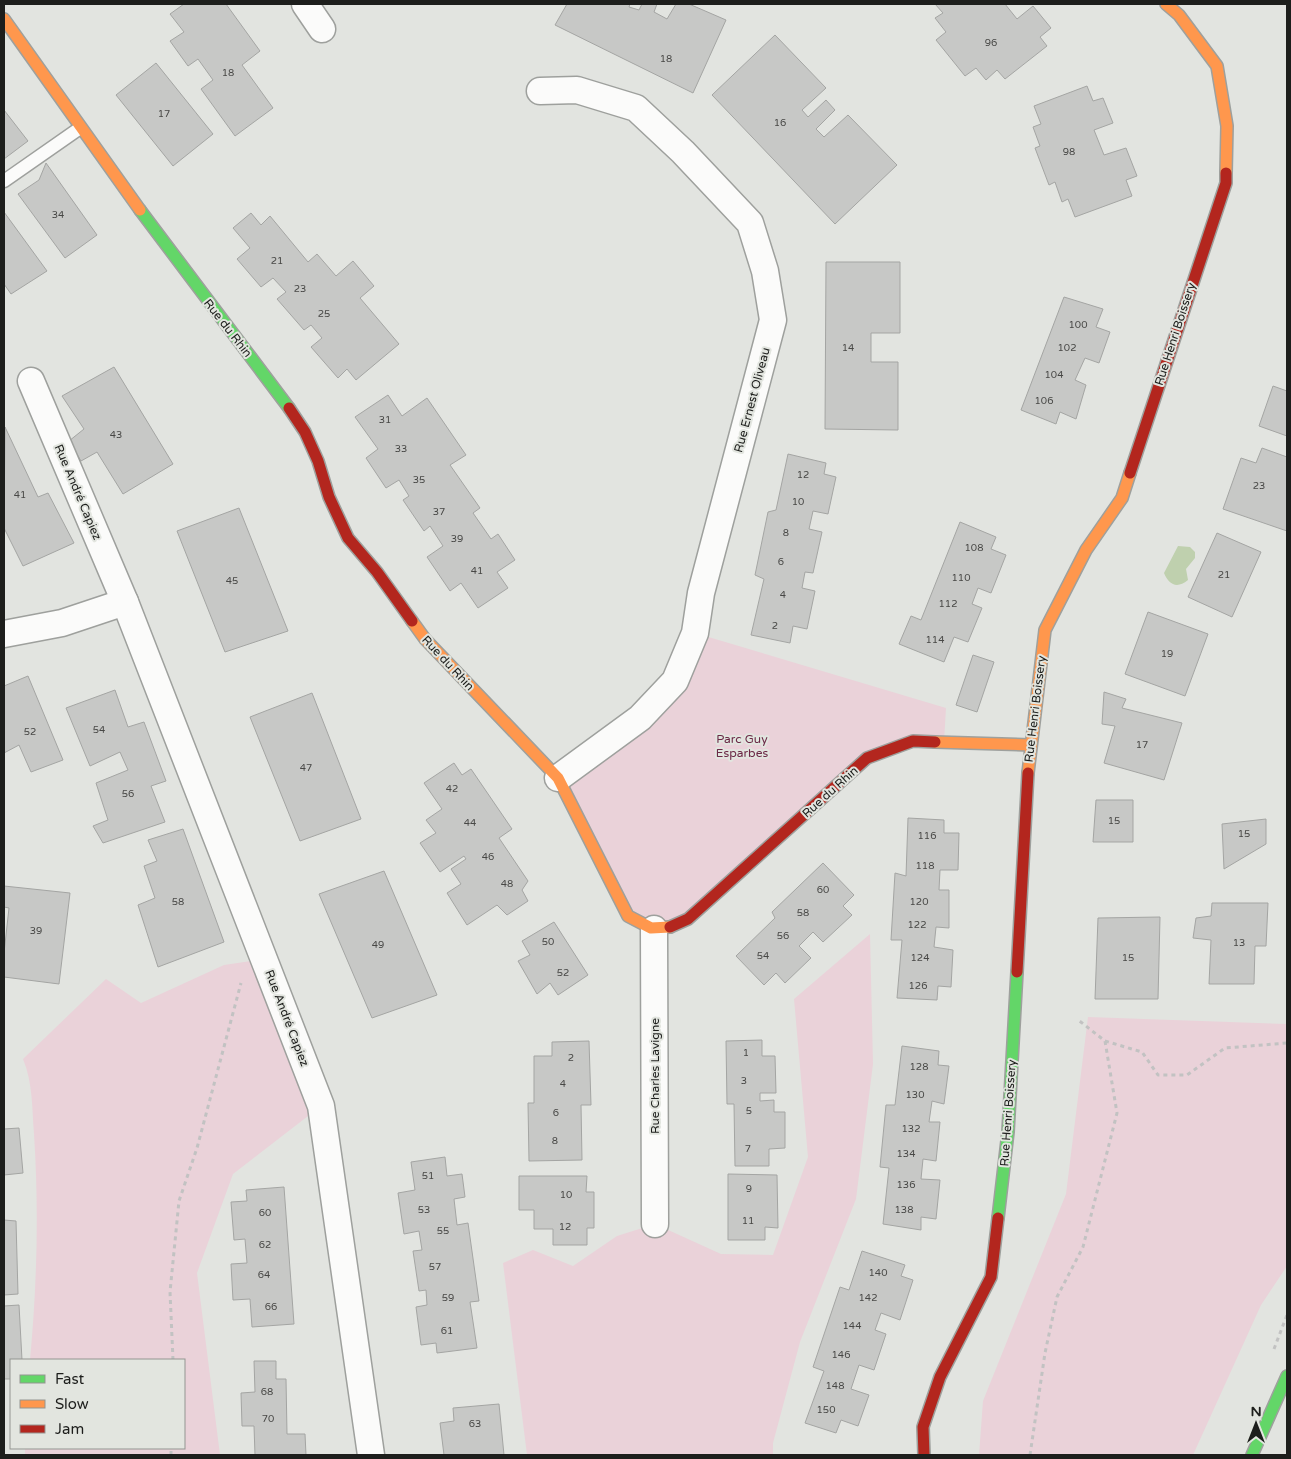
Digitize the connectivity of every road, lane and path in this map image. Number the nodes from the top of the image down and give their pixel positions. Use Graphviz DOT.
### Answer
graph roads {
  1 [pos="305,4"];
  2 [pos="1166,4"];
  3 [pos="4,22"];
  4 [pos="322,29"];
  5 [pos="540,91"];
  6 [pos="80,128"];
  7 [pos="4,181"];
  8 [pos="31,381"];
  9 [pos="124,602"];
  10 [pos="4,634"];
  11 [pos="1030,745"];
  12 [pos="558,778"];
  13 [pos="654,929"];
  14 [pos="258,945"];
  15 [pos="1077,1019"];
  16 [pos="1106,1041"];
  17 [pos="1287,1043"];
  18 [pos="655,1224"];
  19 [pos="173,1359"];
  20 [pos="1287,1376"];
  21 [pos="371,1455"];
  22 [pos="924,1455"];
  23 [pos="1030,1455"];
  24 [pos="1252,1455"];
  1 -- 4 [label="street"];
  2 -- 11 [label="street, Rue Henri Boissery"];
  3 -- 6 [label="street, Rue du Rhin"];
  5 -- 12 [label="street, Rue Ernest Oliveau"];
  6 -- 7 [label="lane"];
  6 -- 12 [label="street, Rue du Rhin"];
  8 -- 9 [label="street, Rue André Capiez"];
  9 -- 10 [label="street"];
  9 -- 14 [label="street, Rue André Capiez"];
  11 -- 13 [label="street, Rue du Rhin"];
  11 -- 22 [label="street, Rue Henri Boissery"];
  12 -- 13 [label="street, Rue du Rhin"];
  13 -- 18 [label="street, Rue Charles Lavigne"];
  14 -- 19 [label="path"];
  14 -- 21 [label="street, Rue André Capiez"];
  15 -- 16 [label="path"];
  16 -- 17 [label="path"];
  16 -- 23 [label="path"];
  20 -- 24 [label="street"];
}
